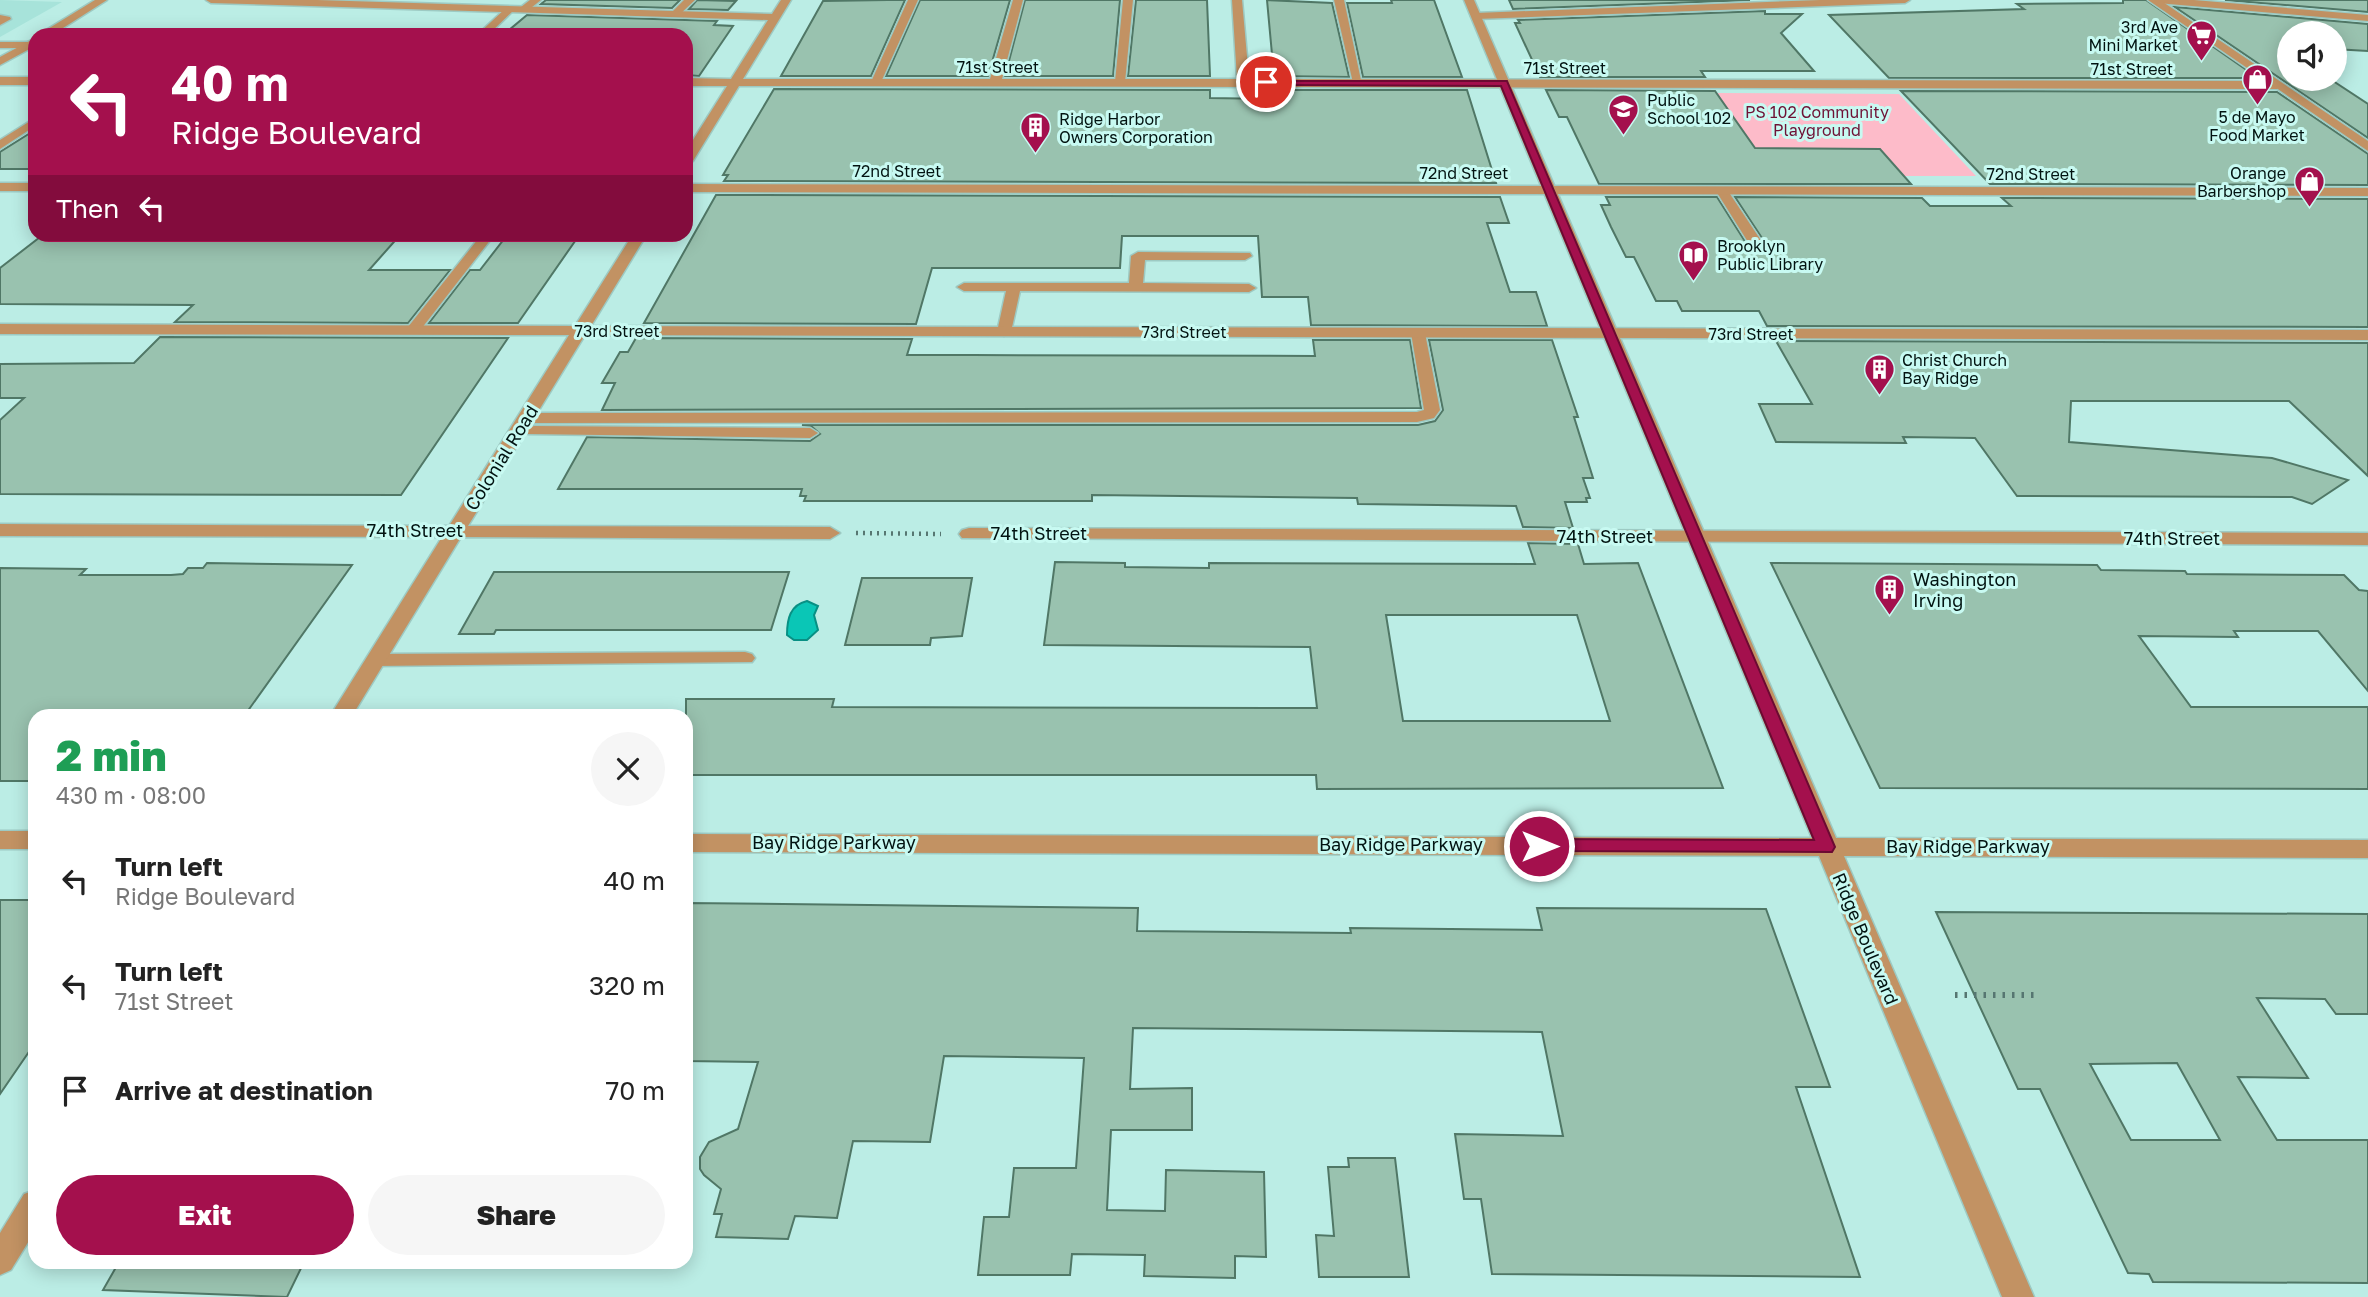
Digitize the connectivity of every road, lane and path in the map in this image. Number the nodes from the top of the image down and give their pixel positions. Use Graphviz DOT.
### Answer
graph roads {
  1 [pos="102,0"];
  2 [pos="211,0"];
  3 [pos="536,0"];
  4 [pos="613,0"];
  5 [pos="690,0"];
  6 [pos="786,0"];
  7 [pos="913,0"];
  8 [pos="1018,0"];
  9 [pos="1128,0"];
  10 [pos="1237,0"];
  11 [pos="1339,0"];
  12 [pos="1905,0"];
  13 [pos="2155,0"];
  14 [pos="1675,4"];
  15 [pos="1472,8"];
  16 [pos="510,9"];
  17 [pos="524,9"];
  18 [pos="599,12"];
  19 [pos="675,14"];
  20 [pos="776,17"];
  21 [pos="2368,18"];
  22 [pos="56,28"];
  23 [pos="490,28"];
  24 [pos="0,45"];
  25 [pos="28,47"];
  26 [pos="28,48"];
  27 [pos="0,62"];
  28 [pos="0,81"];
  29 [pos="28,81"];
  30 [pos="693,82"];
  31 [pos="735,82"];
  32 [pos="876,82"];
  33 [pos="1119,82"];
  34 [pos="1243,82"];
  35 [pos="995,83"];
  36 [pos="1358,83"];
  37 [pos="1504,83"];
  38 [pos="2277,85"];
  39 [pos="2286,91"];
  40 [pos="28,126"];
  41 [pos="0,145"];
  42 [pos="2368,147"];
  43 [pos="693,150"];
  44 [pos="0,187"];
  45 [pos="28,187"];
  46 [pos="693,188"];
  47 [pos="1550,190"];
  48 [pos="1722,191"];
  49 [pos="2368,192"];
  50 [pos="483,242"];
  51 [pos="635,242"];
  52 [pos="1755,242"];
  53 [pos="1245,256"];
  54 [pos="964,287"];
  55 [pos="1014,287"];
  56 [pos="1136,288"];
  57 [pos="1249,288"];
  58 [pos="0,330"];
  59 [pos="413,330"];
  60 [pos="581,331"];
  61 [pos="1004,332"];
  62 [pos="1418,333"];
  63 [pos="1609,333"];
  64 [pos="2368,335"];
  65 [pos="523,424"];
  66 [pos="810,433"];
  67 [pos="0,530"];
  68 [pos="456,531"];
  69 [pos="830,533"];
  70 [pos="969,534"];
  71 [pos="1694,537"];
  72 [pos="2368,539"];
  73 [pos="745,658"];
  74 [pos="376,660"];
  75 [pos="345,709"];
  76 [pos="0,840"];
  77 [pos="28,840"];
  78 [pos="693,843"];
  79 [pos="1826,847"];
  80 [pos="2368,849"];
  81 [pos="1955,995"];
  82 [pos="2037,995"];
  83 [pos="28,1215"];
  84 [pos="0,1260"];
  85 [pos="2018,1297"];
  1 -- 22 [label="street"];
  2 -- 16 [label="street"];
  3 -- 17 [label="lane"];
  4 -- 18 [label="street"];
  5 -- 19 [label="lane"];
  6 -- 20 [label="street"];
  7 -- 32 [label="lane"];
  8 -- 35 [label="street"];
  9 -- 33 [label="lane"];
  10 -- 34 [label="street"];
  11 -- 36 [label="lane"];
  12 -- 14 [label="street"];
  13 -- 21 [label="street"];
  13 -- 38 [label="street"];
  14 -- 15 [label="street"];
  15 -- 37 [label="street, Ridge Boulevard"];
  16 -- 17 [label="street"];
  16 -- 23 [label="lane"];
  17 -- 18 [label="street"];
  18 -- 19 [label="street"];
  19 -- 20 [label="street"];
  20 -- 31 [label="street"];
  24 -- 25 [label="lane"];
  26 -- 27 [label="street"];
  28 -- 29 [label="street"];
  30 -- 31 [label="street, 71st Street"];
  31 -- 32 [label="street, 71st Street"];
  31 -- 43 [label="street"];
  32 -- 35 [label="street, 71st Street"];
  33 -- 34 [label="street, 71st Street"];
  33 -- 35 [label="street, 71st Street"];
  34 -- 36 [label="street, 71st Street"];
  36 -- 37 [label="street, 71st Street"];
  37 -- 38 [label="street, 71st Street"];
  37 -- 47 [label="street, Ridge Boulevard"];
  39 -- 42 [label="street"];
  40 -- 41 [label="lane"];
  44 -- 45 [label="street"];
  46 -- 47 [label="street, 72nd Street"];
  47 -- 48 [label="street, 72nd Street"];
  47 -- 63 [label="street, Ridge Boulevard"];
  48 -- 49 [label="street, 72nd Street"];
  48 -- 52 [label="lane"];
  50 -- 59 [label="lane"];
  51 -- 60 [label="street, Colonial Road"];
  53 -- 56 [label="lane"];
  54 -- 55 [label="lane"];
  55 -- 56 [label="lane"];
  55 -- 61 [label="lane"];
  56 -- 57 [label="lane"];
  58 -- 59 [label="street, 73rd Street"];
  59 -- 60 [label="street, 73rd Street"];
  60 -- 61 [label="street, 73rd Street"];
  60 -- 65 [label="street, Colonial Road"];
  61 -- 62 [label="street, 73rd Street"];
  62 -- 63 [label="street, 73rd Street"];
  62 -- 65 [label="lane"];
  63 -- 64 [label="street, 73rd Street"];
  63 -- 71 [label="street, Ridge Boulevard"];
  65 -- 66 [label="lane"];
  65 -- 68 [label="street, Colonial Road"];
  67 -- 68 [label="street, 74th Street"];
  68 -- 69 [label="street, 74th Street"];
  68 -- 74 [label="street, Colonial Road"];
  69 -- 70 [label="path"];
  70 -- 71 [label="street, 74th Street"];
  71 -- 72 [label="street, 74th Street"];
  71 -- 79 [label="street, Ridge Boulevard"];
  73 -- 74 [label="lane"];
  74 -- 75 [label="street, Colonial Road"];
  76 -- 77 [label="street"];
  78 -- 79 [label="street, Bay Ridge Parkway"];
  79 -- 80 [label="street, Bay Ridge Parkway"];
  79 -- 85 [label="street, Ridge Boulevard"];
  81 -- 82 [label="path"];
  83 -- 84 [label="street"];
}
